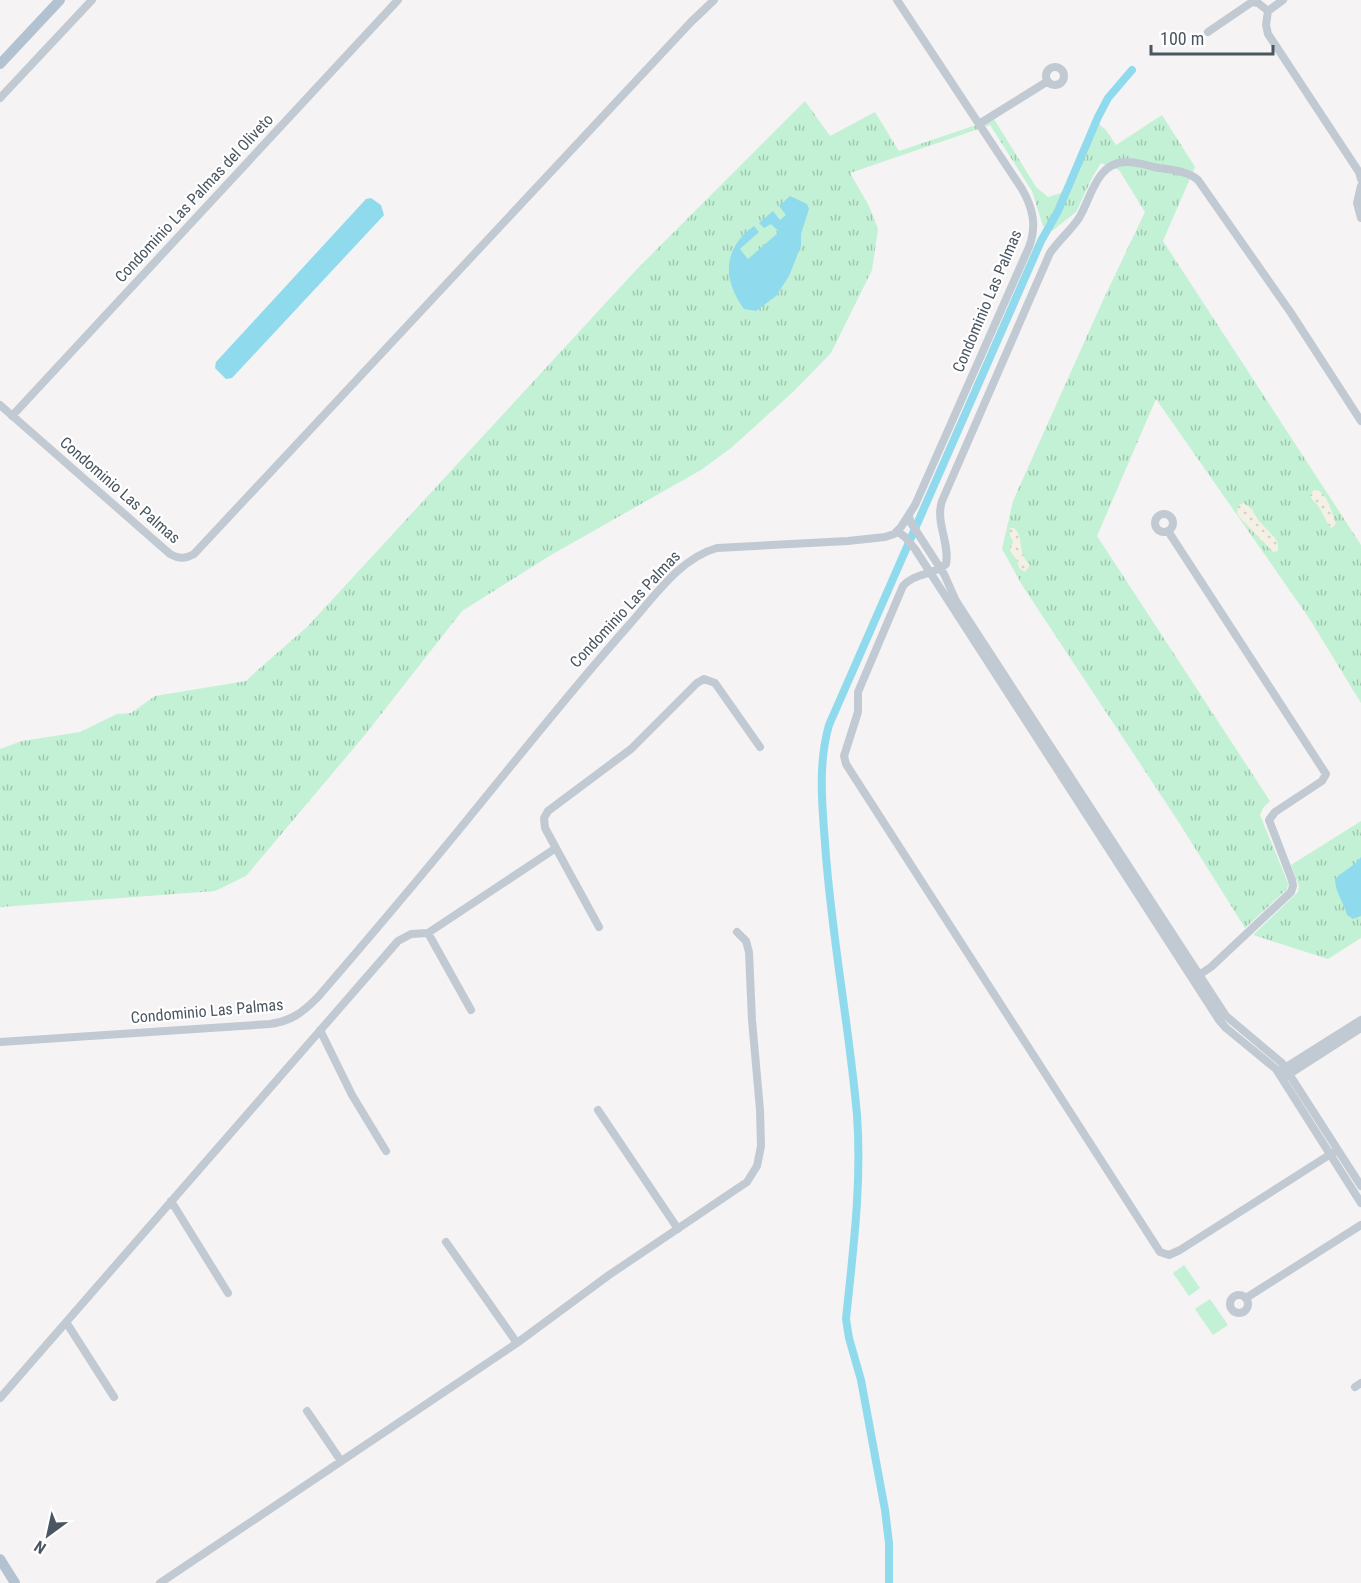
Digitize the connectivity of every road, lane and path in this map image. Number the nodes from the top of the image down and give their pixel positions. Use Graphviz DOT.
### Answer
graph roads {
  1 [pos="60,0"];
  2 [pos="92,0"];
  3 [pos="398,0"];
  4 [pos="714,0"];
  5 [pos="897,0"];
  6 [pos="1283,0"];
  7 [pos="1268,11"];
  8 [pos="1208,32"];
  9 [pos="0,64"];
  10 [pos="1048,81"];
  11 [pos="0,98"];
  12 [pos="979,124"];
  13 [pos="1361,179"];
  14 [pos="1361,186"];
  15 [pos="1361,218"];
  16 [pos="0,405"];
  17 [pos="12,416"];
  18 [pos="1361,421"];
  19 [pos="909,516"];
  20 [pos="897,531"];
  21 [pos="1168,531"];
  22 [pos="941,568"];
  23 [pos="928,572"];
  24 [pos="760,747"];
  25 [pos="556,848"];
  26 [pos="599,927"];
  27 [pos="737,932"];
  28 [pos="428,933"];
  29 [pos="1196,977"];
  30 [pos="471,1010"];
  31 [pos="1361,1020"];
  32 [pos="1361,1028"];
  33 [pos="320,1030"];
  34 [pos="0,1042"];
  35 [pos="1284,1074"];
  36 [pos="598,1110"];
  37 [pos="386,1151"];
  38 [pos="1334,1152"];
  39 [pos="1361,1186"];
  40 [pos="171,1202"];
  41 [pos="1361,1203"];
  42 [pos="1361,1226"];
  43 [pos="678,1228"];
  44 [pos="446,1242"];
  45 [pos="228,1293"];
  46 [pos="1246,1298"];
  47 [pos="66,1322"];
  48 [pos="517,1343"];
  49 [pos="114,1397"];
  50 [pos="0,1398"];
  51 [pos="307,1411"];
  52 [pos="341,1461"];
  53 [pos="0,1559"];
  54 [pos="15,1583"];
  55 [pos="160,1583"];
  1 -- 9 [label="main road"];
  2 -- 11 [label="street"];
  3 -- 17 [label="street, Condominio Las Palmas del Oliveto"];
  4 -- 17 [label="street, Condominio Las Palmas"];
  5 -- 12 [label="street, Condominio Las Palmas"];
  6 -- 7 [label="street"];
  7 -- 8 [label="street"];
  7 -- 13 [label="street"];
  10 -- 12 [label="street"];
  12 -- 19 [label="street, Condominio Las Palmas"];
  14 -- 15 [label="street"];
  16 -- 17 [label="street, Condominio Las Palmas"];
  18 -- 22 [label="street"];
  19 -- 20 [label="street, Condominio Las Palmas"];
  19 -- 22 [label="street"];
  20 -- 23 [label="street"];
  20 -- 34 [label="street, Condominio Las Palmas"];
  21 -- 29 [label="street"];
  22 -- 23 [label="street"];
  22 -- 29 [label="street"];
  23 -- 29 [label="street"];
  23 -- 38 [label="street"];
  24 -- 25 [label="street"];
  25 -- 26 [label="street"];
  25 -- 28 [label="street"];
  27 -- 43 [label="street"];
  28 -- 30 [label="street"];
  28 -- 33 [label="street"];
  29 -- 35 [label="street"];
  31 -- 35 [label="street"];
  32 -- 35 [label="street"];
  33 -- 37 [label="street"];
  33 -- 40 [label="street"];
  35 -- 38 [label="street"];
  36 -- 43 [label="street"];
  38 -- 39 [label="street"];
  38 -- 41 [label="street"];
  40 -- 45 [label="street"];
  40 -- 47 [label="street"];
  42 -- 46 [label="street"];
  43 -- 48 [label="street"];
  44 -- 48 [label="street"];
  47 -- 49 [label="street"];
  47 -- 50 [label="street"];
  48 -- 52 [label="street"];
  51 -- 52 [label="street"];
  52 -- 55 [label="street"];
  53 -- 54 [label="main road"];
}
